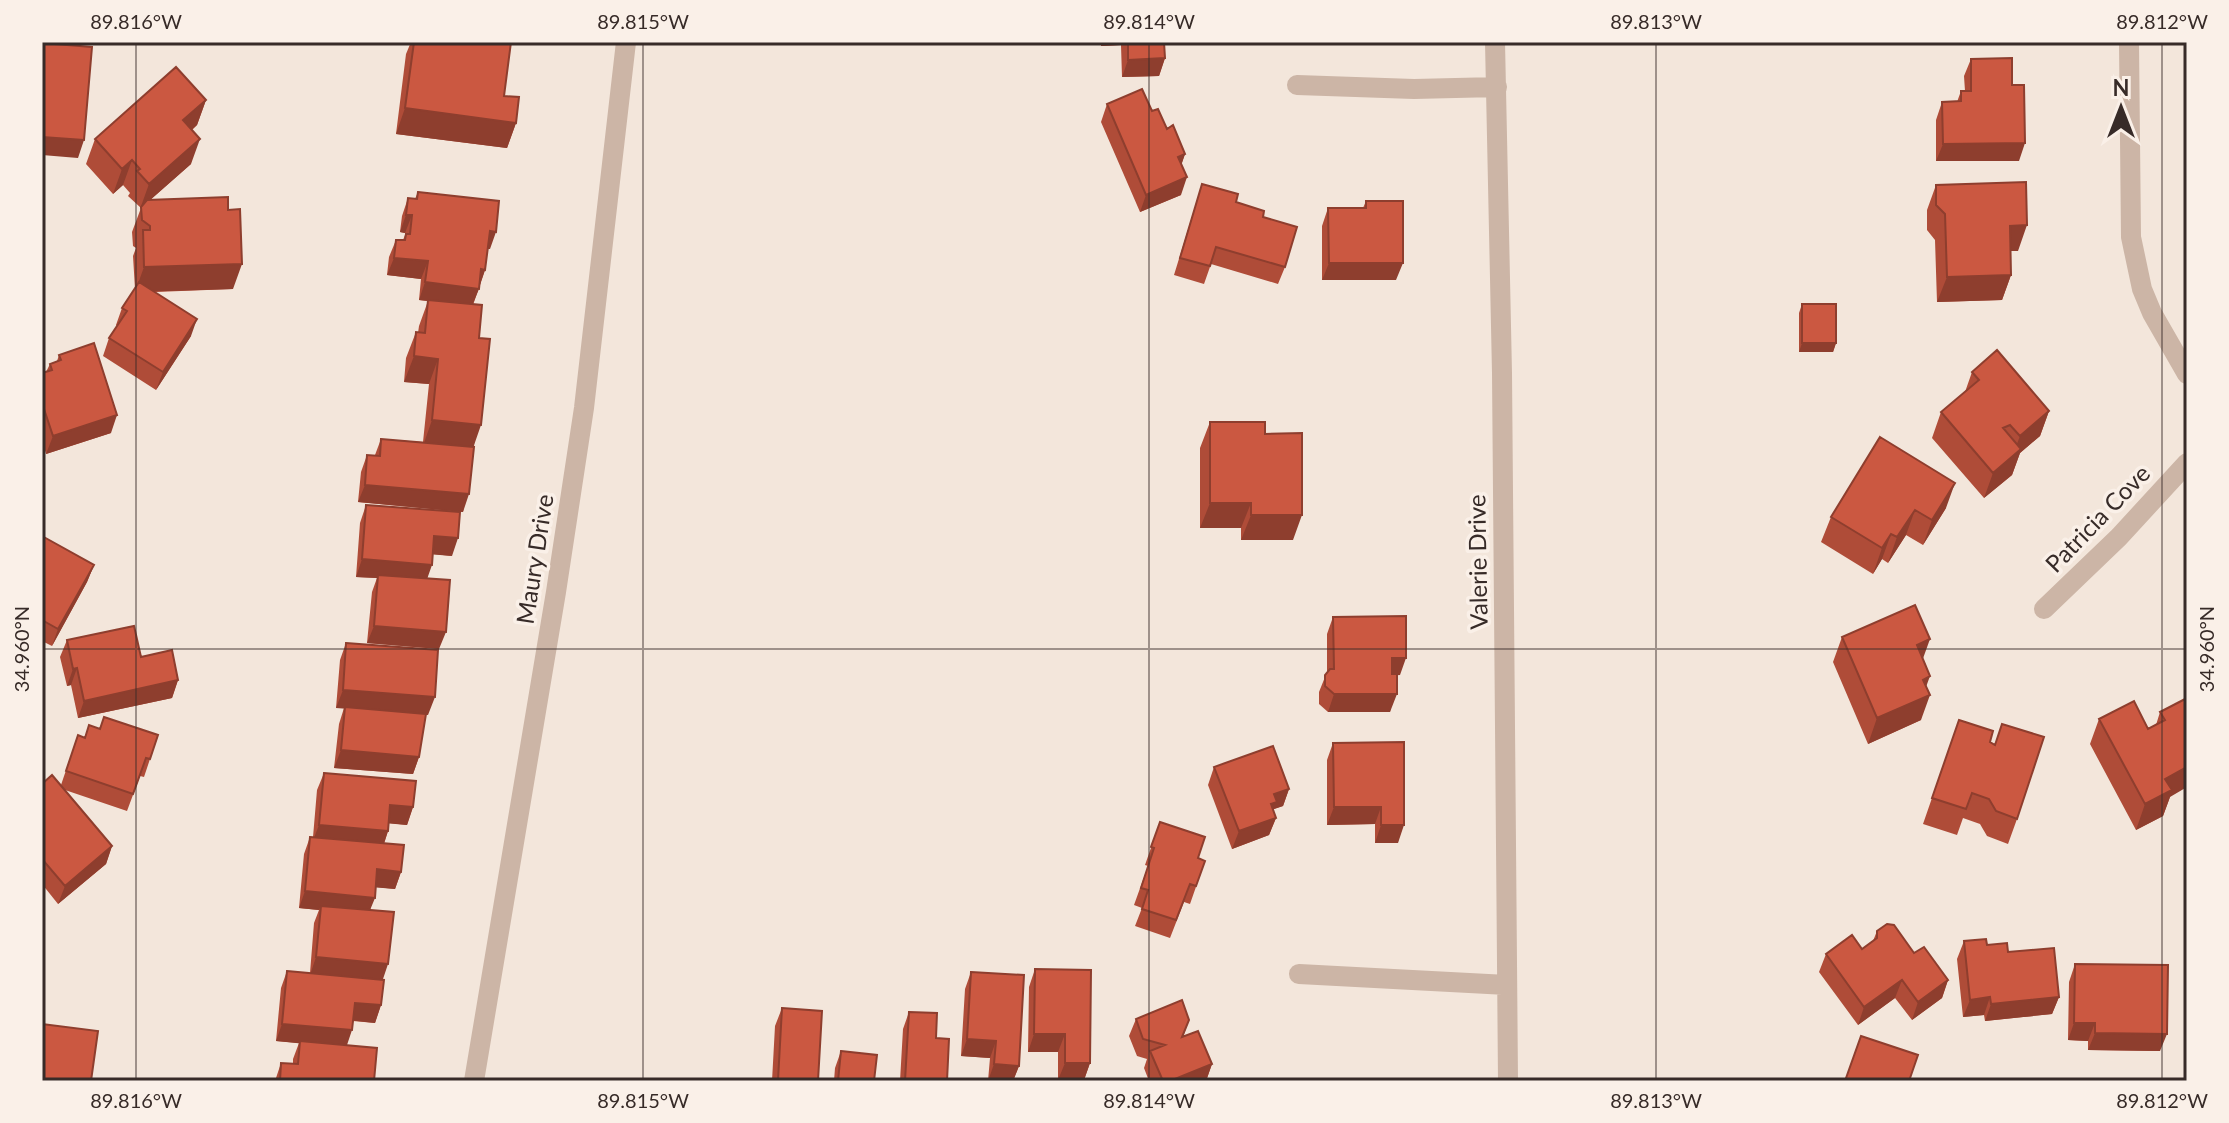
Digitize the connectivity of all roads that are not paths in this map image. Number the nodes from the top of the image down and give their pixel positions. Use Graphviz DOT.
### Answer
graph roads {
  1 [pos="626,42"];
  2 [pos="1495,42"];
  3 [pos="2129,42"];
  4 [pos="1297,85"];
  5 [pos="1497,87"];
  6 [pos="2187,374"];
  7 [pos="2187,463"];
  8 [pos="2044,609"];
  9 [pos="1299,974"];
  10 [pos="1507,985"];
  11 [pos="474,1081"];
  12 [pos="1508,1081"];
  1 -- 11 [label="street, Maury Drive"];
  2 -- 5 [label="street, Valerie Drive"];
  3 -- 6 [label="street"];
  4 -- 5 [label="street"];
  5 -- 10 [label="street, Valerie Drive"];
  7 -- 8 [label="street, Patricia Cove"];
  9 -- 10 [label="street"];
  10 -- 12 [label="street, Valerie Drive"];
}
